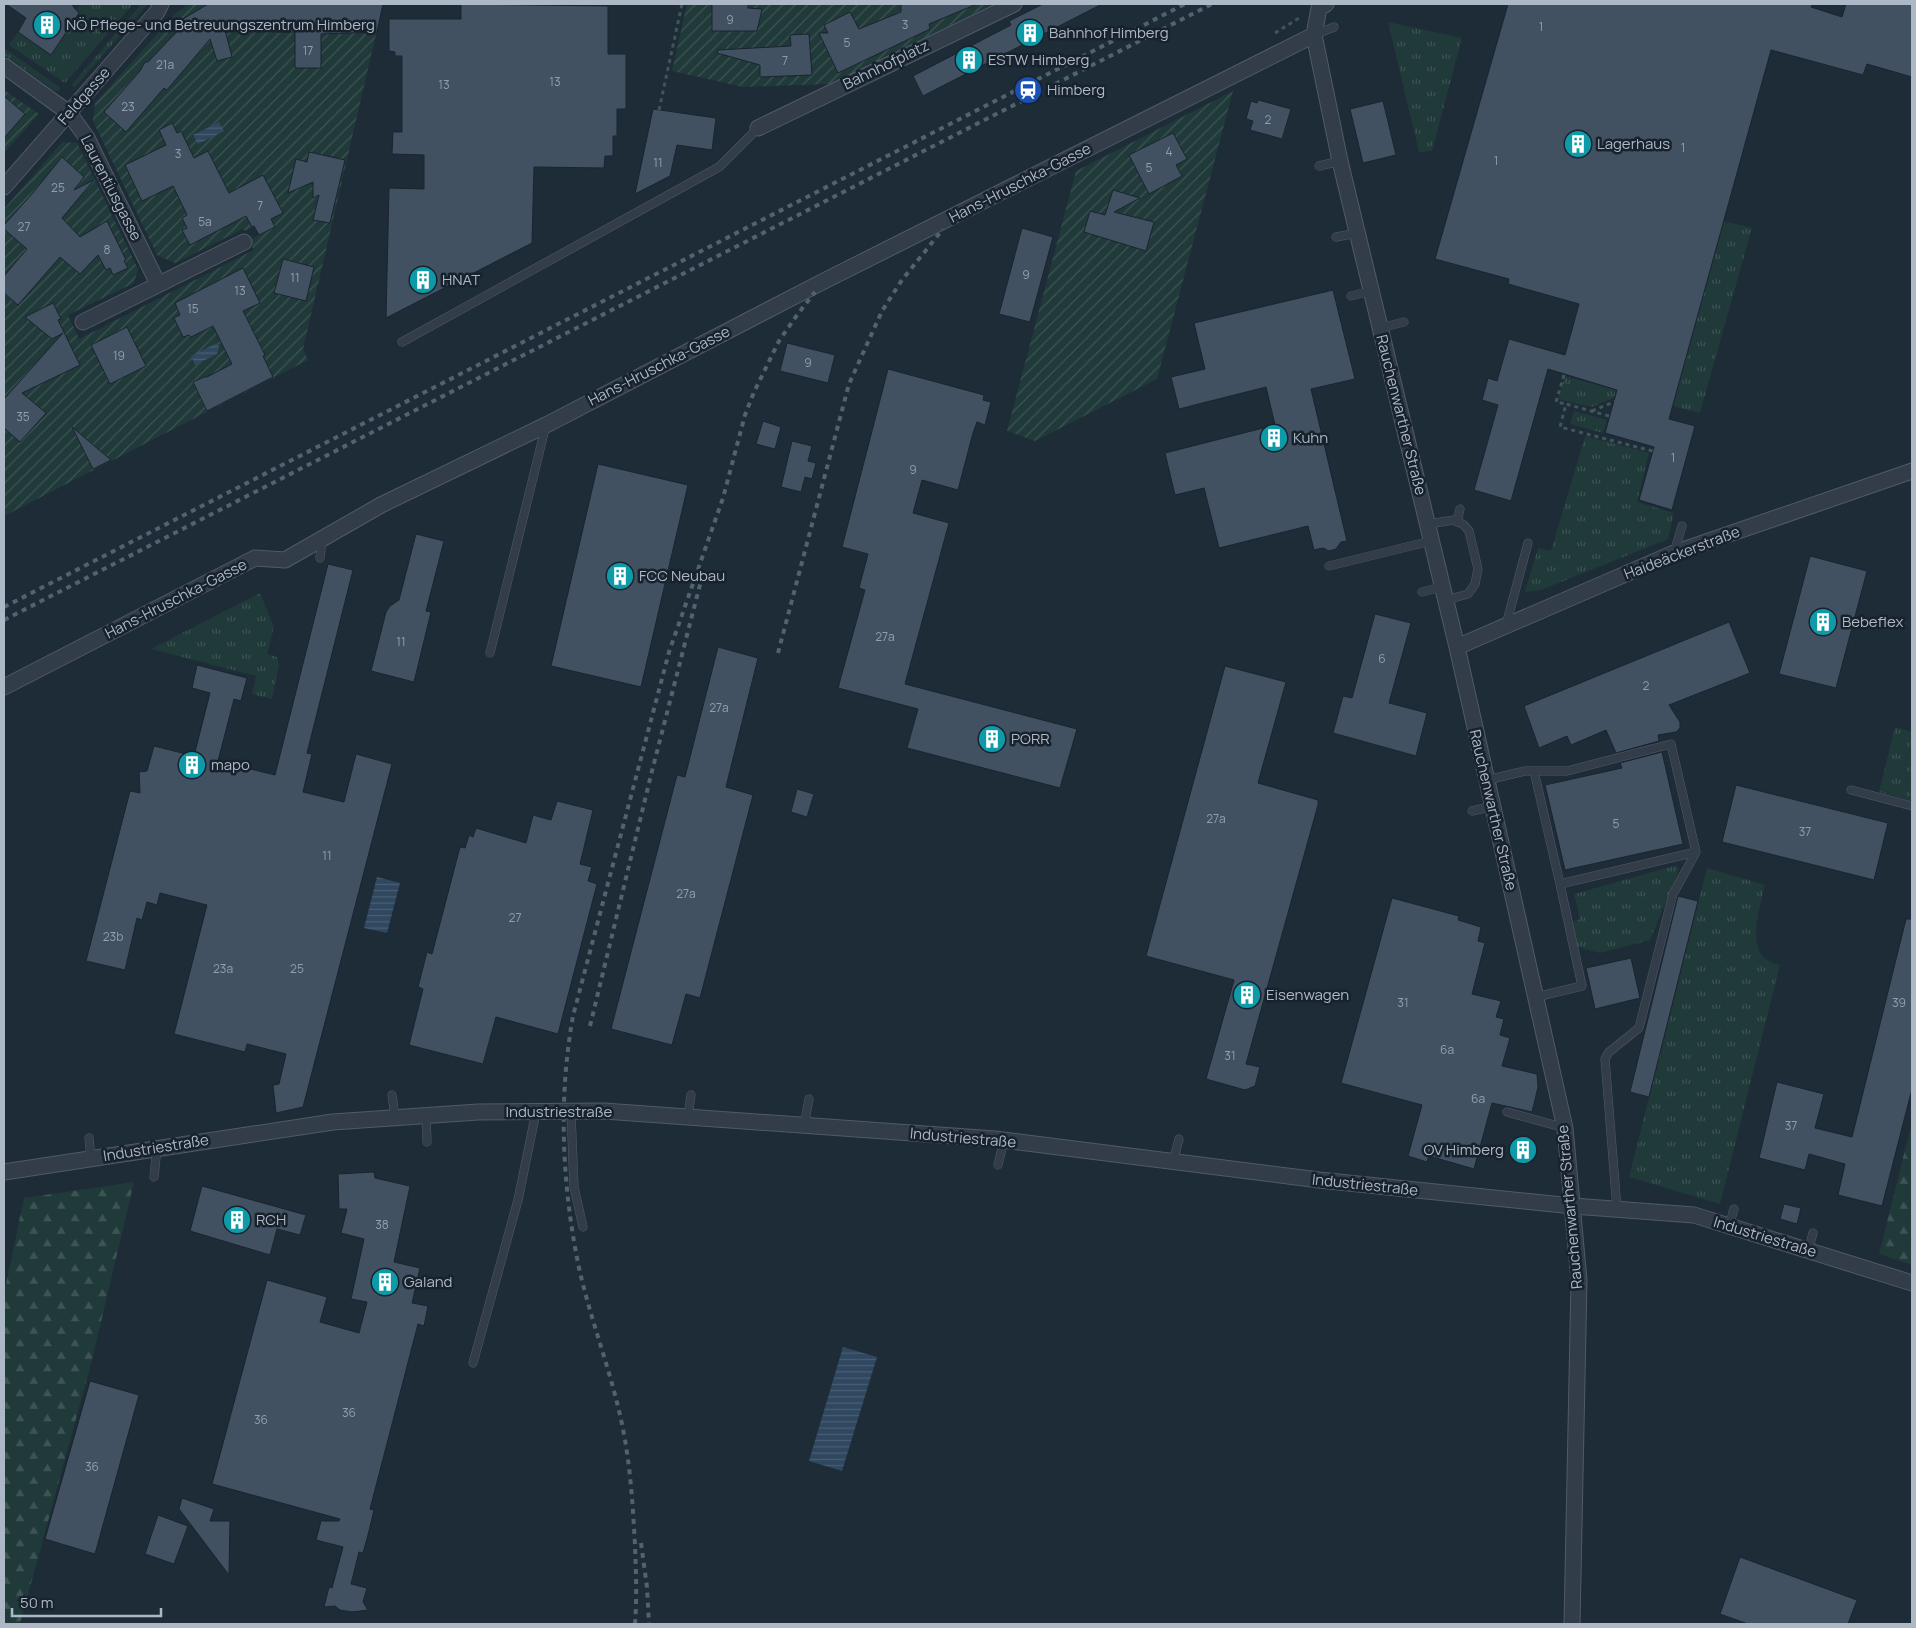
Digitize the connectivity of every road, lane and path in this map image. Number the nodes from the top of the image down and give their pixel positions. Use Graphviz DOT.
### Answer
graph roads {
  1 [pos="161,4"];
  2 [pos="682,4"];
  3 [pos="1014,4"];
  4 [pos="1058,4"];
  5 [pos="1322,6"];
  6 [pos="1056,8"];
  7 [pos="1334,28"];
  8 [pos="1314,35"];
  9 [pos="4,66"];
  10 [pos="659,110"];
  11 [pos="69,113"];
  12 [pos="758,128"];
  13 [pos="1340,161"];
  14 [pos="1319,166"];
  15 [pos="4,187"];
  16 [pos="1357,233"];
  17 [pos="1336,237"];
  18 [pos="244,242"];
  19 [pos="158,284"];
  20 [pos="1371,291"];
  21 [pos="1351,296"];
  22 [pos="83,322"];
  23 [pos="1404,322"];
  24 [pos="1380,328"];
  25 [pos="402,342"];
  26 [pos="1564,375"];
  27 [pos="1624,391"];
  28 [pos="1566,404"];
  29 [pos="1591,411"];
  30 [pos="1609,416"];
  31 [pos="546,425"];
  32 [pos="1664,454"];
  33 [pos="1912,470"];
  34 [pos="1460,509"];
  35 [pos="1458,522"];
  36 [pos="1428,524"];
  37 [pos="1682,526"];
  38 [pos="322,540"];
  39 [pos="1431,541"];
  40 [pos="1528,543"];
  41 [pos="1674,553"];
  42 [pos="320,558"];
  43 [pos="1329,566"];
  44 [pos="1422,592"];
  45 [pos="1444,594"];
  46 [pos="1506,625"];
  47 [pos="1457,646"];
  48 [pos="490,653"];
  49 [pos="4,687"];
  50 [pos="1534,771"];
  51 [pos="1486,780"];
  52 [pos="1851,790"];
  53 [pos="1493,806"];
  54 [pos="1912,806"];
  55 [pos="1472,811"];
  56 [pos="1696,852"];
  57 [pos="1560,884"];
  58 [pos="1536,997"];
  59 [pos="392,1095"];
  60 [pos="691,1095"];
  61 [pos="809,1099"];
  62 [pos="536,1112"];
  63 [pos="571,1112"];
  64 [pos="1507,1112"];
  65 [pos="426,1115"];
  66 [pos="395,1117"];
  67 [pos="688,1117"];
  68 [pos="804,1126"];
  69 [pos="1565,1128"];
  70 [pos="88,1138"];
  71 [pos="1178,1139"];
  72 [pos="1004,1140"];
  73 [pos="428,1142"];
  74 [pos="157,1148"];
  75 [pos="91,1158"];
  76 [pos="1173,1162"];
  77 [pos="998,1165"];
  78 [pos="4,1172"];
  79 [pos="154,1176"];
  80 [pos="1572,1206"];
  81 [pos="1617,1209"];
  82 [pos="1734,1209"];
  83 [pos="583,1226"];
  84 [pos="1730,1226"];
  85 [pos="1813,1234"];
  86 [pos="1808,1251"];
  87 [pos="1912,1283"];
  88 [pos="473,1363"];
  89 [pos="1572,1624"];
  1 -- 11 [label="street, Feldgasse"];
  2 -- 10 [label="path"];
  3 -- 12 [label="street, Bahnhofplatz"];
  4 -- 6 [label="path"];
  5 -- 8 [label="street, Rauchenwarther Straße"];
  7 -- 8 [label="lane"];
  8 -- 13 [label="street, Rauchenwarther Straße"];
  8 -- 31 [label="street, Hans-Hruschka-Gasse"];
  9 -- 11 [label="street, Laurentiusgasse"];
  11 -- 15 [label="street, Feldgasse"];
  11 -- 19 [label="street, Laurentiusgasse"];
  12 -- 25 [label="lane"];
  13 -- 14 [label="lane"];
  13 -- 16 [label="street, Rauchenwarther Straße"];
  16 -- 17 [label="lane"];
  16 -- 20 [label="street, Rauchenwarther Straße"];
  18 -- 19 [label="street"];
  19 -- 22 [label="street"];
  20 -- 21 [label="lane"];
  20 -- 24 [label="street, Rauchenwarther Straße"];
  23 -- 24 [label="lane"];
  24 -- 36 [label="street, Rauchenwarther Straße"];
  26 -- 28 [label="path"];
  27 -- 29 [label="path"];
  28 -- 29 [label="path"];
  28 -- 32 [label="path"];
  29 -- 30 [label="path"];
  31 -- 38 [label="street, Hans-Hruschka-Gasse"];
  31 -- 48 [label="lane"];
  33 -- 41 [label="street, Haideäckerstraße"];
  34 -- 35 [label="lane"];
  35 -- 36 [label="lane"];
  35 -- 45 [label="lane"];
  36 -- 39 [label="street, Rauchenwarther Straße"];
  37 -- 41 [label="lane"];
  38 -- 42 [label="lane"];
  38 -- 49 [label="street, Hans-Hruschka-Gasse"];
  39 -- 43 [label="lane"];
  39 -- 45 [label="street, Rauchenwarther Straße"];
  40 -- 46 [label="lane"];
  41 -- 46 [label="street, Haideäckerstraße"];
  44 -- 45 [label="lane"];
  45 -- 47 [label="street, Rauchenwarther Straße"];
  46 -- 47 [label="street, Haideäckerstraße"];
  47 -- 51 [label="street, Rauchenwarther Straße"];
  50 -- 51 [label="lane"];
  50 -- 56 [label="lane"];
  50 -- 57 [label="lane"];
  51 -- 53 [label="street, Rauchenwarther Straße"];
  52 -- 54 [label="lane"];
  53 -- 55 [label="lane"];
  53 -- 58 [label="street, Rauchenwarther Straße"];
  56 -- 57 [label="lane"];
  56 -- 81 [label="lane"];
  57 -- 58 [label="lane"];
  58 -- 69 [label="street, Rauchenwarther Straße"];
  59 -- 66 [label="lane"];
  60 -- 67 [label="lane"];
  61 -- 68 [label="lane"];
  62 -- 63 [label="street, Industriestraße"];
  62 -- 65 [label="street, Industriestraße"];
  62 -- 88 [label="lane"];
  63 -- 67 [label="street, Industriestraße"];
  63 -- 83 [label="lane"];
  64 -- 69 [label="lane"];
  65 -- 66 [label="street, Industriestraße"];
  65 -- 73 [label="lane"];
  66 -- 74 [label="street, Industriestraße"];
  67 -- 68 [label="street, Industriestraße"];
  68 -- 72 [label="street, Industriestraße"];
  69 -- 80 [label="street, Rauchenwarther Straße"];
  70 -- 75 [label="lane"];
  71 -- 76 [label="lane"];
  72 -- 76 [label="street, Industriestraße"];
  72 -- 77 [label="lane"];
  74 -- 75 [label="street, Industriestraße"];
  74 -- 79 [label="lane"];
  75 -- 78 [label="street, Industriestraße"];
  76 -- 80 [label="street, Industriestraße"];
  80 -- 81 [label="street, Industriestraße"];
  80 -- 89 [label="street, Rauchenwarther Straße"];
  81 -- 84 [label="street, Industriestraße"];
  82 -- 84 [label="lane"];
  84 -- 86 [label="street, Industriestraße"];
  85 -- 86 [label="lane"];
  86 -- 87 [label="street, Industriestraße"];
}
